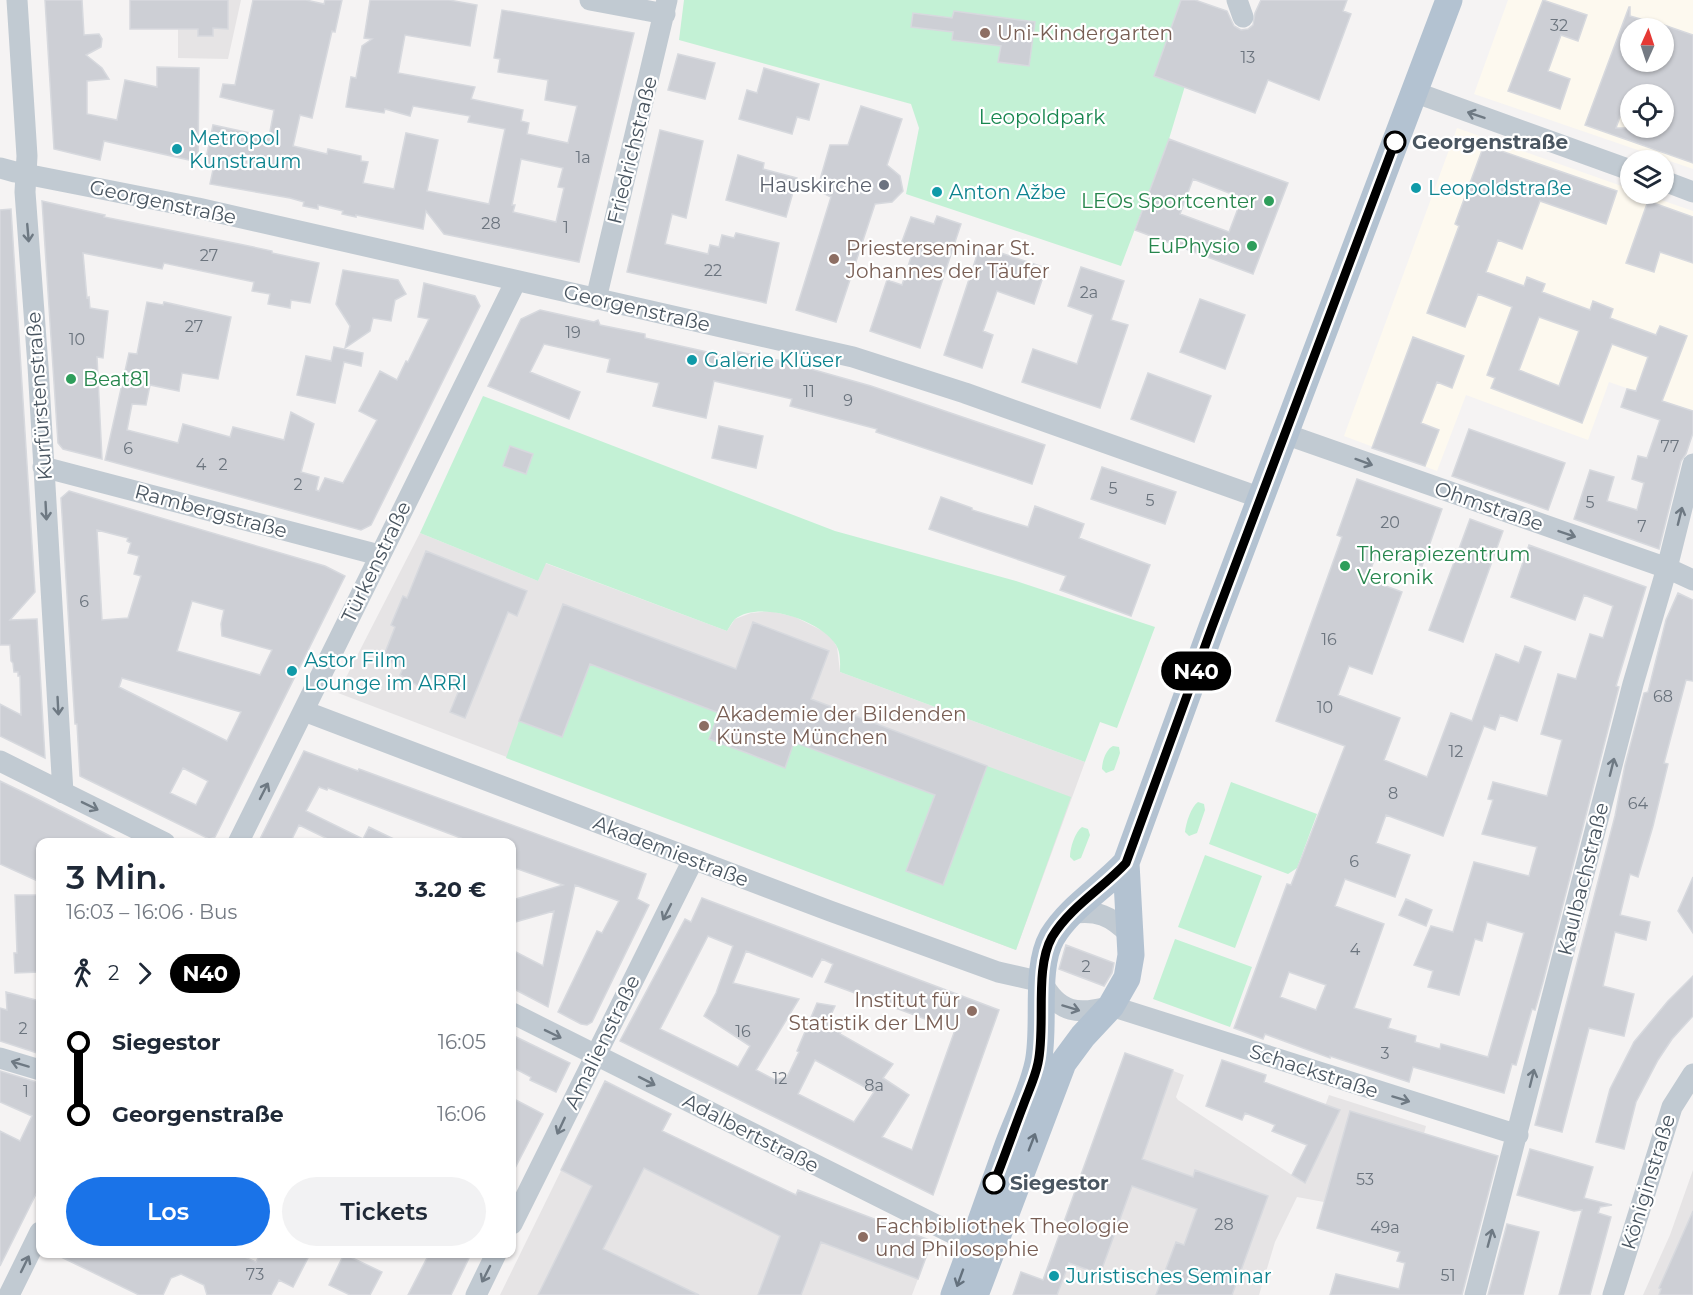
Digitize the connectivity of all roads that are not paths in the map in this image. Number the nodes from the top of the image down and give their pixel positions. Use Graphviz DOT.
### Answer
graph roads {
  1 [pos="17,0"];
  2 [pos="590,0"];
  3 [pos="1449,0"];
  4 [pos="666,7"];
  5 [pos="1414,92"];
  6 [pos="1620,166"];
  7 [pos="0,168"];
  8 [pos="26,174"];
  9 [pos="1674,185"];
  10 [pos="1693,192"];
  11 [pos="516,281"];
  12 [pos="596,299"];
  13 [pos="1285,434"];
  14 [pos="1693,464"];
  15 [pos="43,467"];
  16 [pos="1261,498"];
  17 [pos="379,555"];
  18 [pos="1667,568"];
  19 [pos="1693,580"];
  20 [pos="304,711"];
  21 [pos="0,761"];
  22 [pos="63,793"];
  23 [pos="155,838"];
  24 [pos="240,838"];
  25 [pos="693,860"];
  26 [pos="1126,863"];
  27 [pos="1070,914"];
  28 [pos="1130,934"];
  29 [pos="1042,982"];
  30 [pos="1111,1006"];
  31 [pos="516,1015"];
  32 [pos="595,1054"];
  33 [pos="0,1058"];
  34 [pos="36,1069"];
  35 [pos="1693,1074"];
  36 [pos="1518,1135"];
  37 [pos="516,1216"];
  38 [pos="36,1240"];
  39 [pos="982,1246"];
  40 [pos="494,1258"];
  41 [pos="9,1295"];
  42 [pos="476,1295"];
  43 [pos="954,1295"];
  44 [pos="975,1295"];
  45 [pos="1475,1295"];
  46 [pos="1613,1295"];
  1 -- 8 [label="street, Kurfürstenstraße"];
  2 -- 4 [label="street"];
  3 -- 5 [label="main road"];
  4 -- 12 [label="street, Friedrichstraße"];
  6 -- 5 [label="street, one-way"];
  5 -- 13 [label="main road"];
  7 -- 8 [label="street, Georgenstraße"];
  8 -- 11 [label="street, Georgenstraße"];
  8 -- 15 [label="street, Kurfürstenstraße, one-way"];
  9 -- 10 [label="street"];
  11 -- 12 [label="street, Georgenstraße"];
  11 -- 17 [label="street, Türkenstraße"];
  12 -- 16 [label="street, Georgenstraße"];
  13 -- 16 [label="main road"];
  13 -- 18 [label="street, Ohmstraße, one-way"];
  18 -- 14 [label="street, Kaulbachstraße, one-way"];
  15 -- 17 [label="street, Rambergstraße"];
  15 -- 22 [label="street, Kurfürstenstraße, one-way"];
  16 -- 26 [label="main road"];
  17 -- 20 [label="street, Türkenstraße"];
  18 -- 19 [label="street, Ohmstraße"];
  36 -- 18 [label="street, Kaulbachstraße, one-way"];
  24 -- 20 [label="street, Türkenstraße, one-way"];
  20 -- 25 [label="street, Akademiestraße"];
  21 -- 22 [label="street"];
  22 -- 23 [label="street, one-way"];
  25 -- 29 [label="street, Akademiestraße"];
  25 -- 32 [label="street, Amalienstraße, one-way"];
  26 -- 27 [label="main road"];
  26 -- 28 [label="main road"];
  27 -- 28 [label="street"];
  27 -- 29 [label="main road"];
  28 -- 30 [label="main road"];
  29 -- 30 [label="street, one-way"];
  29 -- 39 [label="main road"];
  30 -- 36 [label="street, Schackstraße, one-way"];
  39 -- 30 [label="main road, one-way"];
  31 -- 32 [label="street, Adalbertstraße, one-way"];
  32 -- 37 [label="street, Amalienstraße, one-way"];
  32 -- 39 [label="street, Adalbertstraße, one-way"];
  34 -- 33 [label="street, one-way"];
  35 -- 46 [label="street, Königinstraße"];
  45 -- 36 [label="street, Kaulbachstraße, one-way"];
  41 -- 38 [label="street, one-way"];
  39 -- 43 [label="main road, one-way"];
  39 -- 44 [label="main road"];
  40 -- 42 [label="street, one-way"];
}
